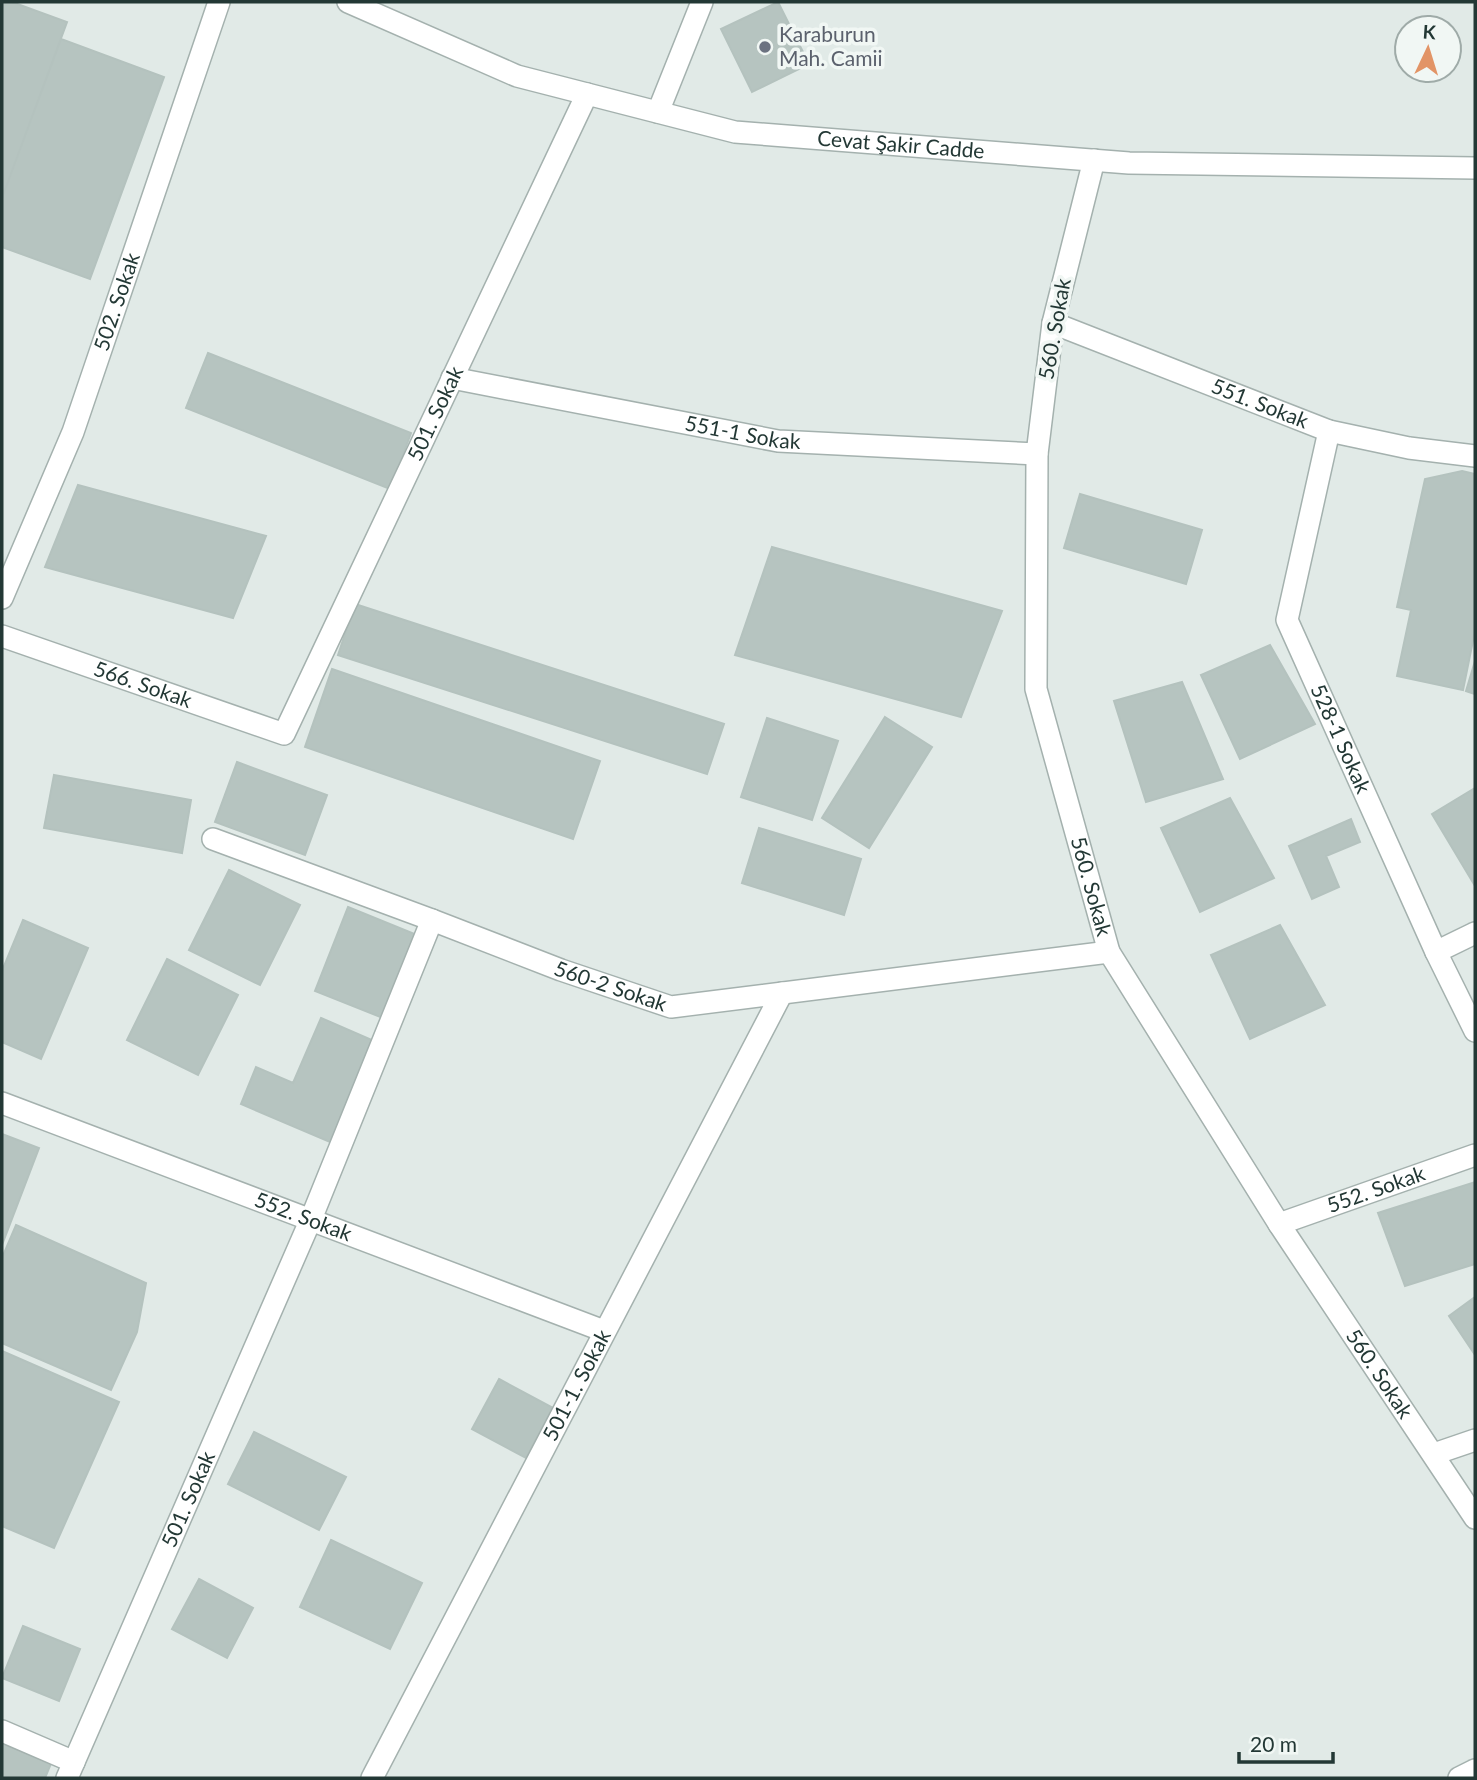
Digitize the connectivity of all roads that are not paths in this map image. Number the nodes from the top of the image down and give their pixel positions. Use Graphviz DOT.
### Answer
graph roads {
  1 [pos="219,2"];
  2 [pos="348,2"];
  3 [pos="702,2"];
  4 [pos="587,94"];
  5 [pos="658,113"];
  6 [pos="1094,160"];
  7 [pos="1475,169"];
  8 [pos="1053,323"];
  9 [pos="452,379"];
  10 [pos="1329,431"];
  11 [pos="1037,454"];
  12 [pos="1475,456"];
  13 [pos="2,597"];
  14 [pos="2,636"];
  15 [pos="284,734"];
  16 [pos="213,839"];
  17 [pos="432,919"];
  18 [pos="1475,933"];
  19 [pos="1110,952"];
  20 [pos="1436,953"];
  21 [pos="782,993"];
  22 [pos="1475,1031"];
  23 [pos="2,1103"];
  24 [pos="1475,1155"];
  25 [pos="311,1219"];
  26 [pos="1279,1224"];
  27 [pos="604,1331"];
  28 [pos="1475,1440"];
  29 [pos="1434,1454"];
  30 [pos="1475,1518"];
  31 [pos="2,1731"];
  32 [pos="70,1770"];
  33 [pos="1475,1770"];
  34 [pos="372,1778"];
  35 [pos="1459,1778"];
  1 -- 13 [label="street, 502. Sokak"];
  2 -- 4 [label="street, Cevat Şakir Cadde"];
  3 -- 5 [label="street"];
  4 -- 5 [label="street, Cevat Şakir Cadde"];
  4 -- 9 [label="street, 501. Sokak"];
  5 -- 6 [label="street, Cevat Şakir Cadde"];
  6 -- 7 [label="street, Cevat Şakir Cadde"];
  6 -- 8 [label="street, 560. Sokak"];
  8 -- 10 [label="street, 551. Sokak"];
  8 -- 11 [label="street, 560. Sokak"];
  9 -- 11 [label="street, 551-1 Sokak"];
  9 -- 15 [label="street, 501. Sokak"];
  10 -- 12 [label="street, 551. Sokak"];
  10 -- 20 [label="street, 528-1 Sokak"];
  11 -- 19 [label="street, 560. Sokak"];
  14 -- 15 [label="street, 566. Sokak"];
  16 -- 17 [label="street, 560-2 Sokak"];
  17 -- 21 [label="street, 560-2 Sokak"];
  17 -- 25 [label="street, 501. Sokak"];
  18 -- 20 [label="street"];
  19 -- 21 [label="street, 560-2 Sokak"];
  19 -- 26 [label="street, 560. Sokak"];
  20 -- 22 [label="street, 528-1 Sokak"];
  21 -- 27 [label="street, 501-1. Sokak"];
  23 -- 25 [label="street, 552. Sokak"];
  24 -- 26 [label="street, 552. Sokak"];
  25 -- 27 [label="street, 552. Sokak"];
  25 -- 32 [label="street, 501. Sokak"];
  26 -- 29 [label="street, 560. Sokak"];
  27 -- 34 [label="street, 501-1. Sokak"];
  28 -- 29 [label="street"];
  29 -- 30 [label="street, 560. Sokak"];
  31 -- 32 [label="street"];
  33 -- 35 [label="street"];
}
